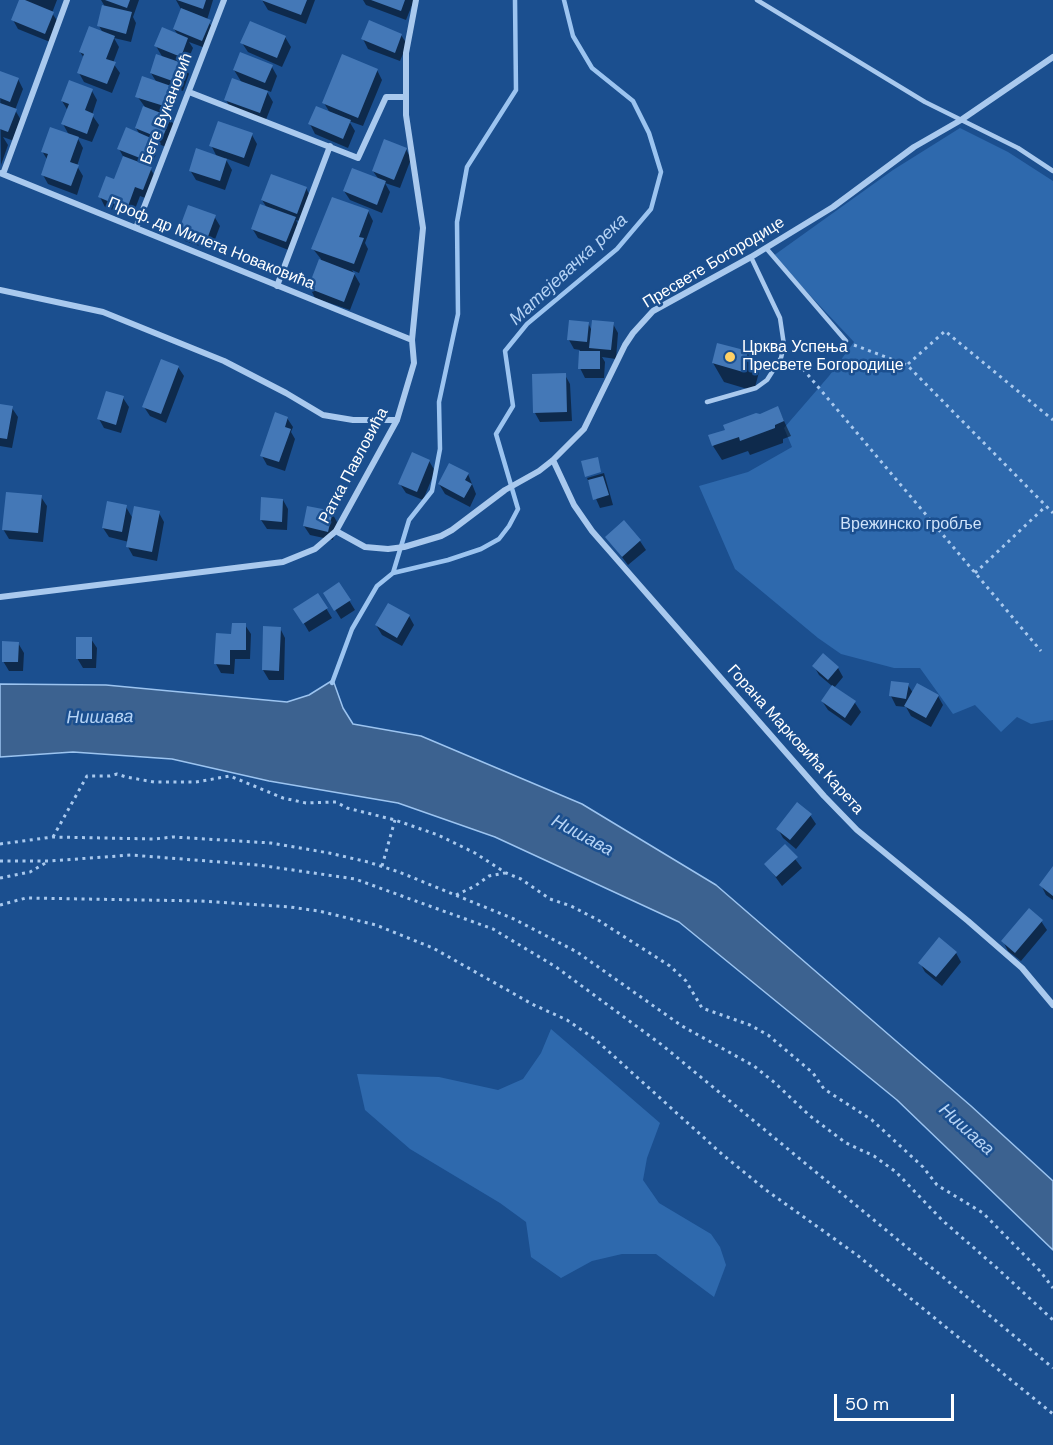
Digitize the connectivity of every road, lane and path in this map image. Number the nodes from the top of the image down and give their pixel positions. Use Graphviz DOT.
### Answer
graph roads {
  1 [pos="68,0"];
  2 [pos="224,0"];
  3 [pos="416,0"];
  4 [pos="758,0"];
  5 [pos="1053,57"];
  6 [pos="189,92"];
  7 [pos="406,97"];
  8 [pos="961,120"];
  9 [pos="330,146"];
  10 [pos="1053,171"];
  11 [pos="2,173"];
  12 [pos="136,228"];
  13 [pos="766,248"];
  14 [pos="751,257"];
  15 [pos="277,286"];
  16 [pos="0,290"];
  17 [pos="412,340"];
  18 [pos="846,341"];
  19 [pos="907,365"];
  20 [pos="803,369"];
  21 [pos="707,402"];
  22 [pos="397,420"];
  23 [pos="1053,420"];
  24 [pos="553,460"];
  25 [pos="1046,506"];
  26 [pos="1053,513"];
  27 [pos="336,531"];
  28 [pos="975,573"];
  29 [pos="0,597"];
  30 [pos="1041,651"];
  31 [pos="395,820"];
  32 [pos="53,837"];
  33 [pos="0,844"];
  34 [pos="0,861"];
  35 [pos="50,861"];
  36 [pos="382,866"];
  37 [pos="506,873"];
  38 [pos="0,878"];
  39 [pos="456,895"];
  40 [pos="0,905"];
  41 [pos="1053,1005"];
  42 [pos="1053,1288"];
  43 [pos="1053,1320"];
  44 [pos="1053,1368"];
  45 [pos="1053,1414"];
  1 -- 11 [label="street"];
  2 -- 6 [label="street, Бете Вукановић"];
  3 -- 7 [label="street, Ратка Павловића"];
  4 -- 8 [label="lane"];
  5 -- 8 [label="street, Пресвете Богородице"];
  6 -- 9 [label="street"];
  6 -- 12 [label="street, Бете Вукановић"];
  7 -- 9 [label="street"];
  7 -- 17 [label="street, Ратка Павловића"];
  8 -- 10 [label="lane"];
  8 -- 13 [label="street, Пресвете Богородице"];
  9 -- 15 [label="street"];
  11 -- 12 [label="street, Проф. др Милета Новаковића"];
  12 -- 15 [label="street, Проф. др Милета Новаковића"];
  13 -- 14 [label="street, Пресвете Богородице"];
  13 -- 18 [label="lane"];
  14 -- 21 [label="lane"];
  14 -- 24 [label="street, Пресвете Богородице"];
  15 -- 17 [label="street, Проф. др Милета Новаковића"];
  16 -- 22 [label="street"];
  17 -- 22 [label="street, Ратка Павловића"];
  18 -- 19 [label="path"];
  19 -- 23 [label="path"];
  19 -- 25 [label="path"];
  20 -- 28 [label="path"];
  22 -- 27 [label="street, Ратка Павловића"];
  24 -- 27 [label="street, Пресвете Богородице"];
  24 -- 41 [label="street, Горана Марковића Карета"];
  25 -- 26 [label="path"];
  25 -- 28 [label="path"];
  27 -- 29 [label="street, Ратка Павловића"];
  28 -- 30 [label="path"];
  31 -- 32 [label="path"];
  31 -- 36 [label="path"];
  31 -- 37 [label="path"];
  32 -- 33 [label="path"];
  32 -- 36 [label="path"];
  34 -- 35 [label="path"];
  35 -- 38 [label="path"];
  35 -- 44 [label="path"];
  36 -- 39 [label="path"];
  37 -- 39 [label="path"];
  37 -- 42 [label="path"];
  39 -- 43 [label="path"];
  40 -- 45 [label="path"];
}
